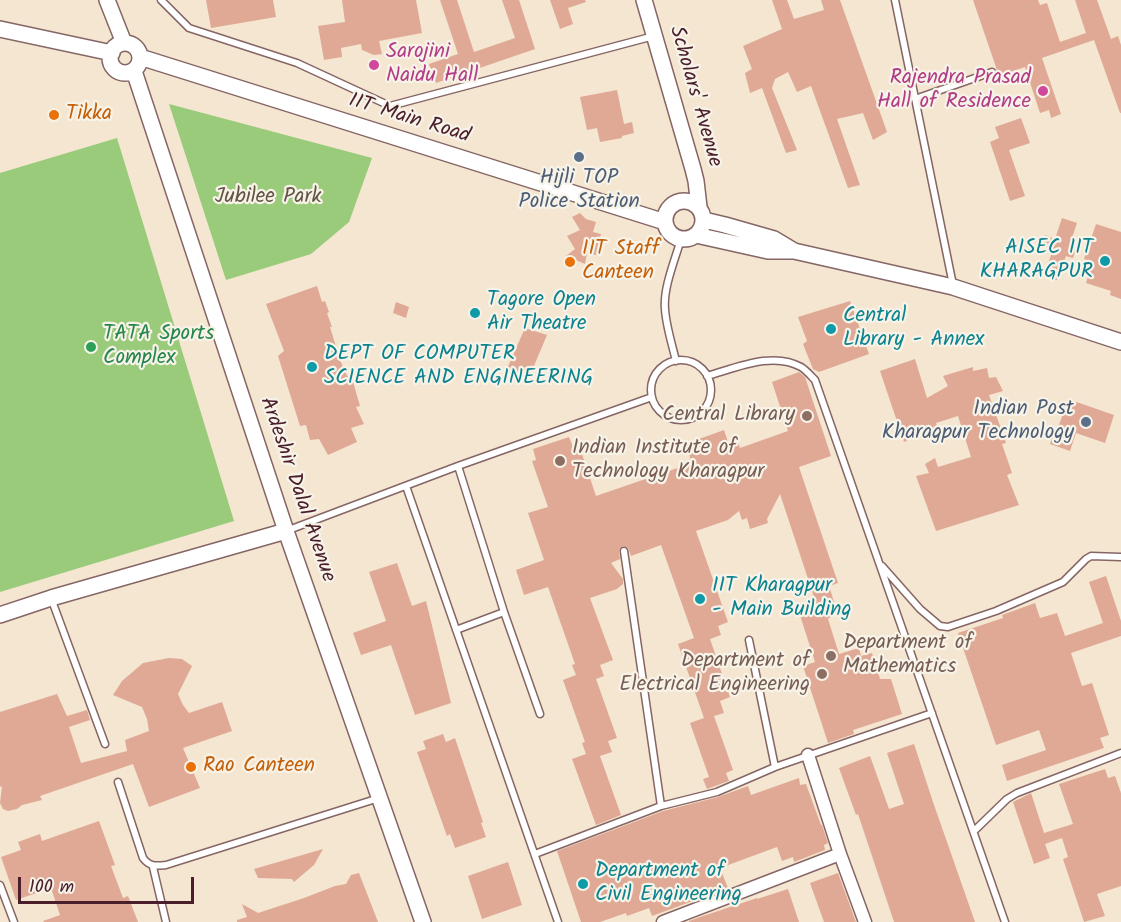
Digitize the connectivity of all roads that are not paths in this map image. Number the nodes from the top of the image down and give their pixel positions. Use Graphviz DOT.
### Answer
graph roads {
  1 [pos="107,0"];
  2 [pos="161,0"];
  3 [pos="644,0"];
  4 [pos="895,0"];
  5 [pos="0,29"];
  6 [pos="655,35"];
  7 [pos="118,48"];
  8 [pos="137,64"];
  9 [pos="992,72"];
  10 [pos="915,99"];
  11 [pos="701,214"];
  12 [pos="665,222"];
  13 [pos="696,235"];
  14 [pos="681,239"];
  15 [pos="794,251"];
  16 [pos="953,287"];
  17 [pos="1121,342"];
  18 [pos="676,361"];
  19 [pos="707,376"];
  20 [pos="652,397"];
  21 [pos="458,466"];
  22 [pos="406,486"];
  23 [pos="286,531"];
  24 [pos="624,551"];
  25 [pos="1121,556"];
  26 [pos="879,563"];
  27 [pos="51,598"];
  28 [pos="504,612"];
  29 [pos="0,615"];
  30 [pos="456,630"];
  31 [pos="749,640"];
  32 [pos="932,713"];
  33 [pos="540,714"];
  34 [pos="105,744"];
  35 [pos="1121,753"];
  36 [pos="808,755"];
  37 [pos="775,767"];
  38 [pos="118,782"];
  39 [pos="379,798"];
  40 [pos="661,806"];
  41 [pos="974,831"];
  42 [pos="535,854"];
  43 [pos="840,854"];
  44 [pos="153,867"];
  45 [pos="0,885"];
  46 [pos="668,921"];
  47 [pos="14,922"];
  48 [pos="166,922"];
  49 [pos="423,922"];
  50 [pos="558,922"];
  51 [pos="865,922"];
  52 [pos="1005,922"];
  1 -- 7 [label="street"];
  2 -- 6 [label="lane"];
  3 -- 6 [label="street, Scholars' Avenue"];
  4 -- 10 [label="lane"];
  5 -- 7 [label="street"];
  6 -- 11 [label="street, Scholars' Avenue"];
  7 -- 8 [label="street"];
  7 -- 8 [label="street"];
  8 -- 12 [label="street, IIT Main Road"];
  8 -- 23 [label="street, Ardeshir Dalal Avenue"];
  9 -- 10 [label="lane"];
  10 -- 16 [label="lane"];
  11 -- 12 [label="street"];
  11 -- 13 [label="street"];
  11 -- 15 [label="street"];
  12 -- 14 [label="street"];
  13 -- 14 [label="street"];
  13 -- 15 [label="street"];
  14 -- 18 [label="lane"];
  15 -- 16 [label="street"];
  16 -- 17 [label="street"];
  18 -- 19 [label="lane"];
  18 -- 20 [label="lane"];
  19 -- 20 [label="lane"];
  19 -- 26 [label="lane"];
  20 -- 21 [label="lane"];
  21 -- 22 [label="lane"];
  21 -- 28 [label="lane"];
  22 -- 23 [label="lane"];
  22 -- 30 [label="lane"];
  23 -- 27 [label="street"];
  23 -- 39 [label="street, Ardeshir Dalal Avenue"];
  24 -- 40 [label="lane"];
  25 -- 26 [label="lane"];
  26 -- 32 [label="lane"];
  27 -- 29 [label="street"];
  27 -- 34 [label="lane"];
  28 -- 30 [label="lane"];
  28 -- 33 [label="lane"];
  30 -- 42 [label="lane"];
  31 -- 37 [label="lane"];
  32 -- 36 [label="lane"];
  32 -- 41 [label="lane"];
  35 -- 41 [label="lane"];
  36 -- 37 [label="lane"];
  36 -- 43 [label="street"];
  37 -- 40 [label="lane"];
  38 -- 44 [label="lane"];
  39 -- 44 [label="lane"];
  39 -- 49 [label="street, Ardeshir Dalal Avenue"];
  40 -- 42 [label="lane"];
  41 -- 52 [label="lane"];
  42 -- 50 [label="lane"];
  43 -- 46 [label="street"];
  43 -- 51 [label="street"];
  44 -- 48 [label="lane"];
  45 -- 47 [label="lane"];
}
